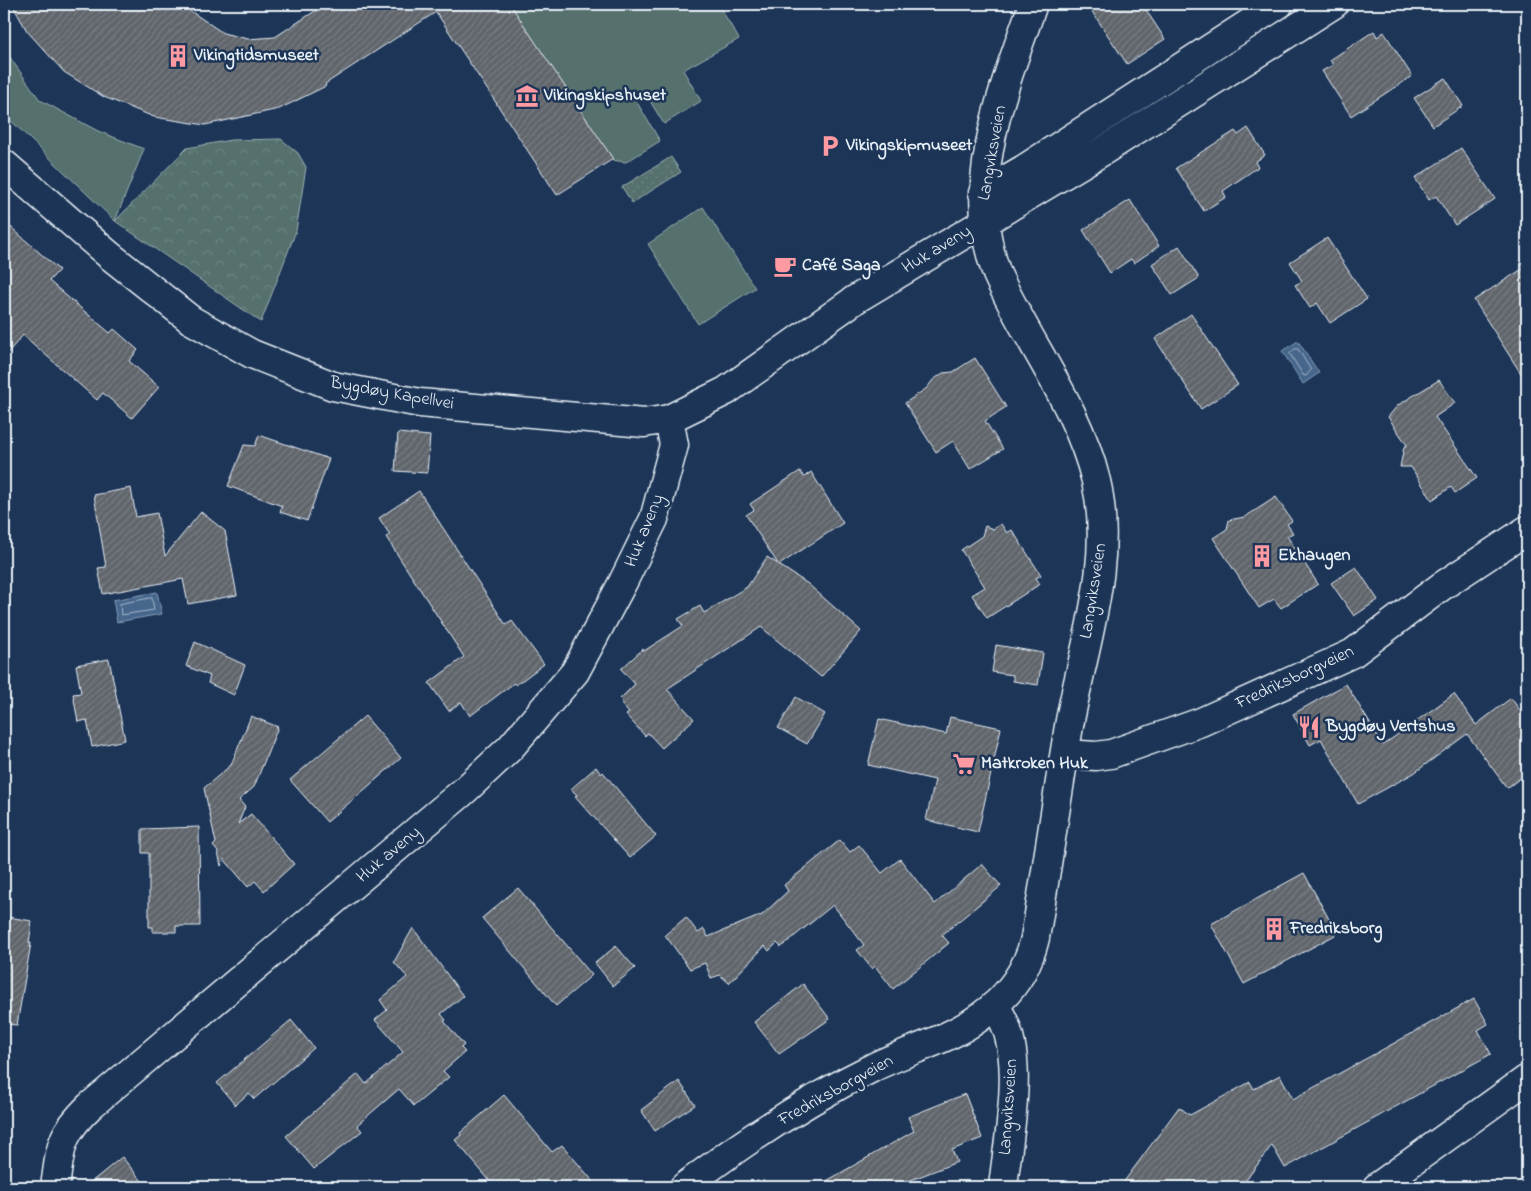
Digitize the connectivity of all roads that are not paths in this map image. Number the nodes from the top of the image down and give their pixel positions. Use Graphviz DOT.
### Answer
graph roads {
  1 [pos="1033,4"];
  2 [pos="1279,4"];
  3 [pos="1334,4"];
  4 [pos="4,164"];
  5 [pos="983,192"];
  6 [pos="983,223"];
  7 [pos="669,419"];
  8 [pos="1527,530"];
  9 [pos="1065,754"];
  10 [pos="994,1006"];
  11 [pos="1527,1079"];
  12 [pos="55,1187"];
  13 [pos="684,1187"];
  14 [pos="1003,1187"];
  15 [pos="1377,1187"];
  1 -- 5 [label="street, Langviksveien"];
  2 -- 5 [label="street"];
  3 -- 6 [label="street, Huk aveny"];
  4 -- 7 [label="street, Bygdøy Kapellvei"];
  5 -- 6 [label="street, Langviksveien"];
  6 -- 7 [label="street, Huk aveny"];
  6 -- 9 [label="street, Langviksveien"];
  7 -- 12 [label="street, Huk aveny"];
  8 -- 9 [label="street, Fredriksborgveien"];
  9 -- 10 [label="street, Langviksveien"];
  10 -- 13 [label="street, Fredriksborgveien"];
  10 -- 14 [label="street, Langviksveien"];
  11 -- 15 [label="street"];
}
